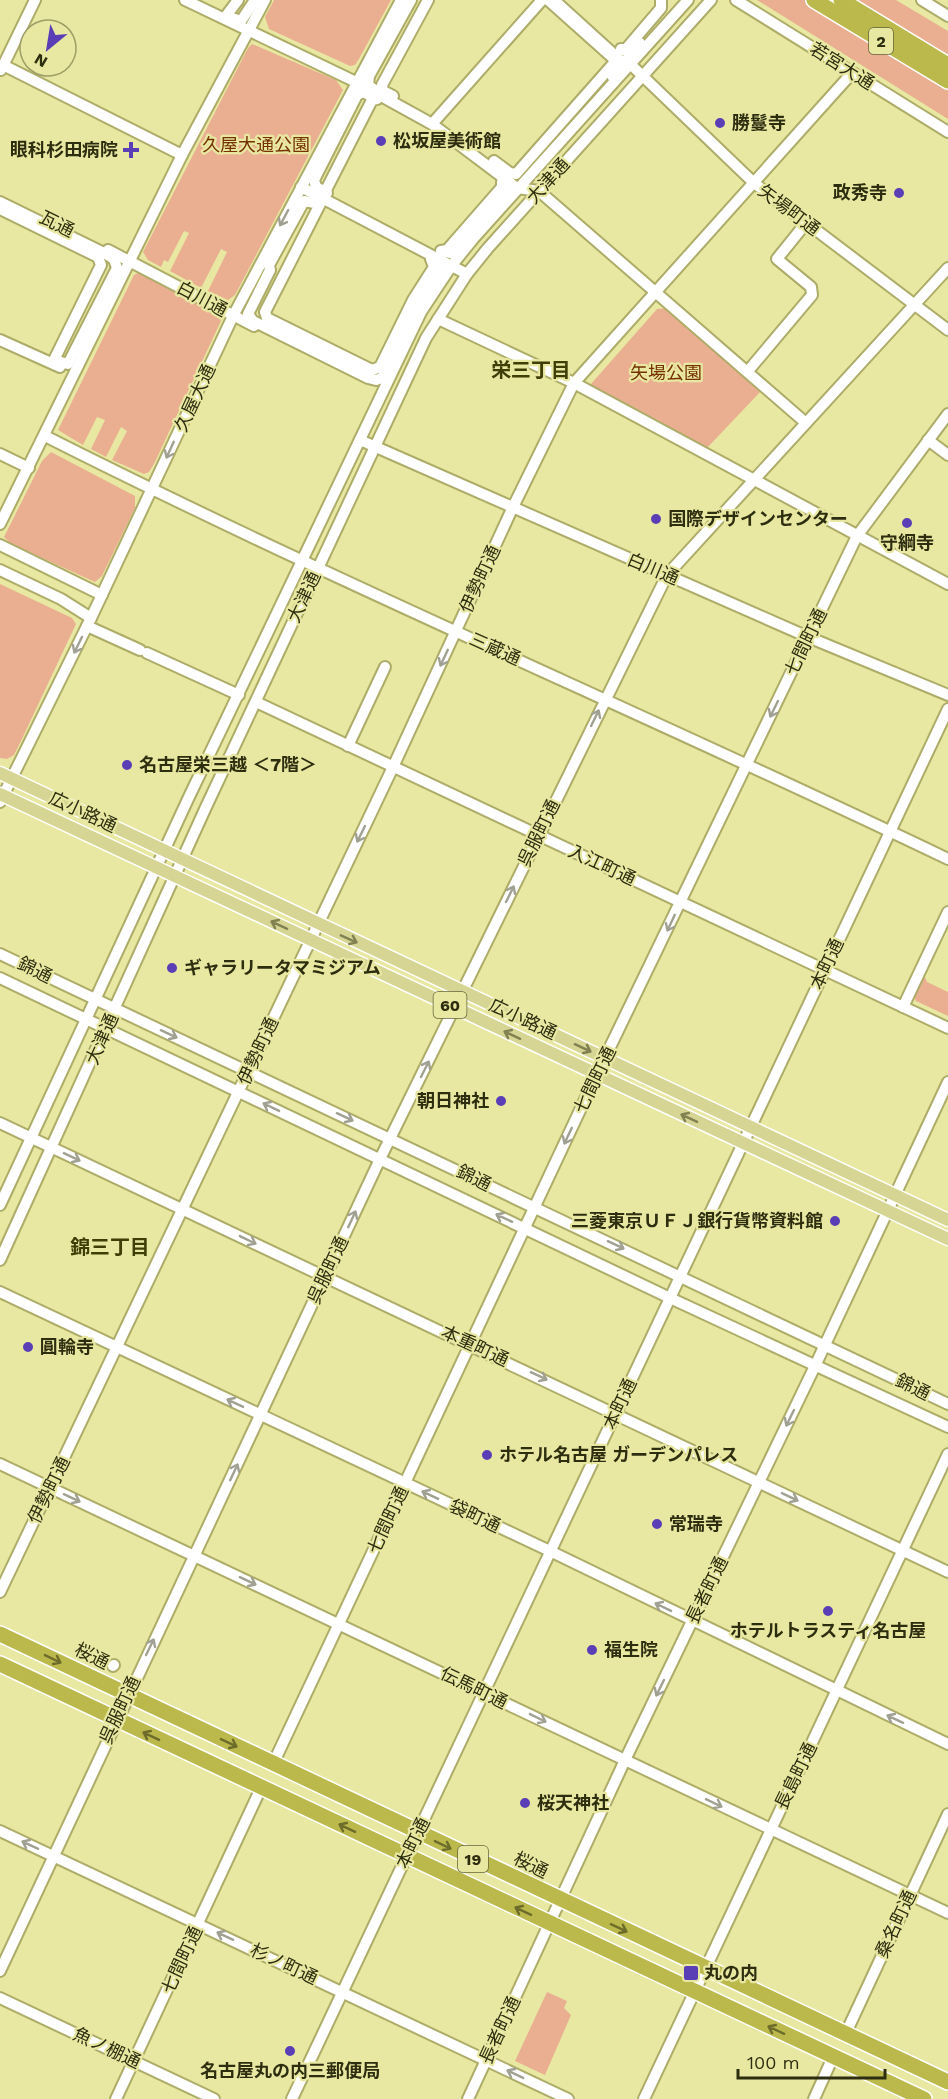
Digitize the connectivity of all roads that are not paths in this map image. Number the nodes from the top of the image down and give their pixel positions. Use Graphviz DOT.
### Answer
graph roads {
  1 [pos="35,0"];
  2 [pos="185,0"];
  3 [pos="238,0"];
  4 [pos="255,0"];
  5 [pos="265,0"];
  6 [pos="401,0"];
  7 [pos="411,0"];
  8 [pos="428,0"];
  9 [pos="542,0"];
  10 [pos="548,0"];
  11 [pos="554,0"];
  12 [pos="559,0"];
  13 [pos="661,0"];
  14 [pos="678,0"];
  15 [pos="688,0"];
  16 [pos="711,0"];
  17 [pos="736,0"];
  18 [pos="814,0"];
  19 [pos="841,0"];
  20 [pos="922,0"];
  21 [pos="948,16"];
  22 [pos="248,30"];
  23 [pos="631,64"];
  24 [pos="948,65"];
  25 [pos="2,68"];
  26 [pos="852,73"];
  27 [pos="643,75"];
  28 [pos="948,81"];
  29 [pos="356,82"];
  30 [pos="372,100"];
  31 [pos="432,124"];
  32 [pos="948,132"];
  33 [pos="182,155"];
  34 [pos="502,182"];
  35 [pos="754,183"];
  36 [pos="301,187"];
  37 [pos="517,188"];
  38 [pos="539,191"];
  39 [pos="0,196"];
  40 [pos="0,202"];
  41 [pos="320,204"];
  42 [pos="0,208"];
  43 [pos="806,223"];
  44 [pos="113,252"];
  45 [pos="129,260"];
  46 [pos="452,265"];
  47 [pos="948,268"];
  48 [pos="467,274"];
  49 [pos="656,291"];
  50 [pos="915,306"];
  51 [pos="233,316"];
  52 [pos="438,319"];
  53 [pos="948,330"];
  54 [pos="0,340"];
  55 [pos="748,371"];
  56 [pos="74,374"];
  57 [pos="574,383"];
  58 [pos="384,390"];
  59 [pos="398,397"];
  60 [pos="948,414"];
  61 [pos="806,423"];
  62 [pos="45,436"];
  63 [pos="360,440"];
  64 [pos="928,440"];
  65 [pos="375,447"];
  66 [pos="0,454"];
  67 [pos="948,455"];
  68 [pos="29,468"];
  69 [pos="753,479"];
  70 [pos="152,490"];
  71 [pos="512,509"];
  72 [pos="0,524"];
  73 [pos="857,536"];
  74 [pos="0,545"];
  75 [pos="302,562"];
  76 [pos="318,568"];
  77 [pos="0,570"];
  78 [pos="667,575"];
  79 [pos="948,584"];
  80 [pos="102,595"];
  81 [pos="89,622"];
  82 [pos="456,632"];
  83 [pos="808,637"];
  84 [pos="385,667"];
  85 [pos="239,695"];
  86 [pos="948,695"];
  87 [pos="604,699"];
  88 [pos="256,702"];
  89 [pos="948,709"];
  90 [pos="348,746"];
  91 [pos="747,765"];
  92 [pos="393,767"];
  93 [pos="6,776"];
  94 [pos="1,797"];
  95 [pos="890,831"];
  96 [pos="538,834"];
  97 [pos="164,850"];
  98 [pos="948,859"];
  99 [pos="183,860"];
  100 [pos="158,868"];
  101 [pos="175,876"];
  102 [pos="681,902"];
  103 [pos="948,912"];
  104 [pos="317,924"];
  105 [pos="309,939"];
  106 [pos="0,954"];
  107 [pos="824,971"];
  108 [pos="0,978"];
  109 [pos="463,991"];
  110 [pos="95,1000"];
  111 [pos="903,1007"];
  112 [pos="455,1008"];
  113 [pos="116,1009"];
  114 [pos="86,1018"];
  115 [pos="948,1028"];
  116 [pos="107,1029"];
  117 [pos="606,1058"];
  118 [pos="248,1071"];
  119 [pos="597,1074"];
  120 [pos="948,1082"];
  121 [pos="239,1092"];
  122 [pos="0,1123"];
  123 [pos="749,1126"];
  124 [pos="31,1138"];
  125 [pos="390,1138"];
  126 [pos="742,1142"];
  127 [pos="53,1148"];
  128 [pos="380,1159"];
  129 [pos="895,1195"];
  130 [pos="0,1205"];
  131 [pos="183,1208"];
  132 [pos="535,1208"];
  133 [pos="886,1210"];
  134 [pos="948,1220"];
  135 [pos="525,1228"];
  136 [pos="948,1239"];
  137 [pos="0,1260"];
  138 [pos="681,1275"];
  139 [pos="325,1277"];
  140 [pos="0,1292"];
  141 [pos="670,1298"];
  142 [pos="472,1344"];
  143 [pos="823,1344"];
  144 [pos="117,1348"];
  145 [pos="815,1366"];
  146 [pos="948,1404"];
  147 [pos="615,1413"];
  148 [pos="261,1415"];
  149 [pos="948,1427"];
  150 [pos="948,1454"];
  151 [pos="0,1464"];
  152 [pos="758,1482"];
  153 [pos="405,1483"];
  154 [pos="50,1488"];
  155 [pos="902,1550"];
  156 [pos="552,1552"];
  157 [pos="194,1557"];
  158 [pos="948,1572"];
  159 [pos="0,1592"];
  160 [pos="692,1621"];
  161 [pos="340,1623"];
  162 [pos="0,1634"];
  163 [pos="0,1664"];
  164 [pos="836,1691"];
  165 [pos="485,1693"];
  166 [pos="127,1695"];
  167 [pos="116,1719"];
  168 [pos="948,1744"];
  169 [pos="625,1760"];
  170 [pos="273,1764"];
  171 [pos="261,1788"];
  172 [pos="948,1814"];
  173 [pos="770,1829"];
  174 [pos="0,1831"];
  175 [pos="418,1833"];
  176 [pos="54,1856"];
  177 [pos="407,1856"];
  178 [pos="910,1895"];
  179 [pos="560,1900"];
  180 [pos="948,1913"];
  181 [pos="549,1923"];
  182 [pos="199,1924"];
  183 [pos="706,1969"];
  184 [pos="0,1971"];
  185 [pos="344,1992"];
  186 [pos="695,1992"];
  187 [pos="0,1998"];
  188 [pos="845,2035"];
  189 [pos="833,2057"];
  190 [pos="487,2060"];
  191 [pos="134,2061"];
  192 [pos="948,2082"];
  193 [pos="116,2099"];
  194 [pos="214,2099"];
  195 [pos="292,2099"];
  196 [pos="468,2099"];
  197 [pos="568,2099"];
  198 [pos="644,2099"];
  199 [pos="814,2099"];
  200 [pos="924,2099"];
  1 -- 25 [label="street"];
  2 -- 22 [label="street"];
  3 -- 4 [label="street"];
  5 -- 22 [label="street"];
  6 -- 29 [label="street, 久屋大通"];
  7 -- 8 [label="street"];
  9 -- 31 [label="street"];
  10 -- 11 [label="street"];
  12 -- 23 [label="street"];
  13 -- 14 [label="street"];
  15 -- 23 [label="street, 大津通"];
  16 -- 27 [label="street, 大津通"];
  17 -- 26 [label="street, 若宮大通"];
  18 -- 28 [label="highway, 2"];
  19 -- 24 [label="highway, 2"];
  20 -- 21 [label="street"];
  22 -- 29 [label="street"];
  22 -- 33 [label="street"];
  23 -- 27 [label="street, 矢場町通"];
  23 -- 37 [label="street, 大津通"];
  25 -- 33 [label="street"];
  26 -- 32 [label="street, 若宮大通"];
  26 -- 35 [label="street, 伊勢町通"];
  27 -- 35 [label="street, 矢場町通"];
  27 -- 38 [label="street, 大津通"];
  29 -- 31 [label="street"];
  29 -- 36 [label="street, 久屋大通"];
  30 -- 30 [label="street"];
  31 -- 37 [label="street"];
  33 -- 45 [label="street"];
  34 -- 34 [label="street"];
  35 -- 43 [label="street, 矢場町通"];
  35 -- 49 [label="street, 伊勢町通"];
  36 -- 46 [label="street"];
  36 -- 51 [label="street, 久屋大通, one-way"];
  37 -- 38 [label="street"];
  37 -- 46 [label="street, 大津通"];
  38 -- 48 [label="street, 大津通"];
  38 -- 49 [label="street"];
  39 -- 44 [label="street, 瓦通"];
  40 -- 42 [label="street"];
  41 -- 41 [label="street"];
  43 -- 50 [label="street, 矢場町通"];
  43 -- 55 [label="street"];
  44 -- 45 [label="street, 白川通"];
  45 -- 51 [label="street, 白川通"];
  45 -- 56 [label="street"];
  46 -- 48 [label="street"];
  46 -- 58 [label="street, 大津通"];
  47 -- 50 [label="street, 呉服町通"];
  48 -- 52 [label="street, 大津通"];
  49 -- 55 [label="street"];
  49 -- 57 [label="street, 伊勢町通"];
  50 -- 53 [label="street, 矢場町通"];
  50 -- 61 [label="street, 呉服町通"];
  51 -- 58 [label="street, 白川通"];
  51 -- 70 [label="street, 久屋大通, one-way"];
  52 -- 57 [label="street"];
  52 -- 59 [label="street, 大津通"];
  54 -- 56 [label="street"];
  55 -- 61 [label="street"];
  56 -- 62 [label="street"];
  57 -- 69 [label="street"];
  57 -- 71 [label="street, 伊勢町通"];
  58 -- 59 [label="street, 白川通"];
  58 -- 63 [label="street, 大津通"];
  59 -- 65 [label="street, 大津通"];
  60 -- 64 [label="street, 七間町通"];
  61 -- 69 [label="street, 呉服町通"];
  62 -- 68 [label="street"];
  62 -- 70 [label="street, 三蔵通"];
  63 -- 65 [label="street, 白川通"];
  63 -- 75 [label="street, 大津通"];
  64 -- 67 [label="street"];
  64 -- 73 [label="street, 七間町通"];
  65 -- 71 [label="street, 白川通"];
  65 -- 76 [label="street, 大津通"];
  66 -- 68 [label="street"];
  68 -- 72 [label="street"];
  69 -- 73 [label="street"];
  69 -- 78 [label="street, 呉服町通"];
  70 -- 75 [label="street, 三蔵通"];
  70 -- 80 [label="street, 久屋大通"];
  71 -- 78 [label="street, 白川通"];
  71 -- 82 [label="street, 伊勢町通"];
  73 -- 79 [label="street"];
  73 -- 83 [label="street, 七間町通"];
  74 -- 80 [label="street"];
  75 -- 76 [label="street, 三蔵通"];
  75 -- 85 [label="street, 大津通"];
  76 -- 82 [label="street, 三蔵通"];
  76 -- 88 [label="street, 大津通"];
  77 -- 81 [label="street"];
  78 -- 83 [label="street, 白川通"];
  78 -- 87 [label="street, 呉服町通"];
  80 -- 81 [label="street, 久屋大通"];
  81 -- 85 [label="street"];
  81 -- 93 [label="street, 久屋大通, one-way"];
  82 -- 87 [label="street, 三蔵通"];
  82 -- 92 [label="street, 伊勢町通, one-way"];
  83 -- 86 [label="street, 白川通"];
  83 -- 91 [label="street, 七間町通, one-way"];
  84 -- 90 [label="street"];
  85 -- 97 [label="street, 大津通"];
  87 -- 91 [label="street, 三蔵通"];
  96 -- 87 [label="street, 呉服町通, one-way"];
  88 -- 90 [label="street, 入江町通"];
  88 -- 99 [label="street, 大津通"];
  89 -- 95 [label="street, 本町通"];
  90 -- 92 [label="street, 入江町通"];
  91 -- 95 [label="street, 三蔵通"];
  91 -- 102 [label="street, 七間町通"];
  92 -- 96 [label="street, 入江町通"];
  92 -- 104 [label="street, 伊勢町通, one-way"];
  93 -- 94 [label="street, 久屋大通"];
  93 -- 97 [label="main road, 広小路通 / 60"];
  94 -- 100 [label="main road, 広小路通 / 60"];
  95 -- 98 [label="street, 三蔵通"];
  95 -- 107 [label="street, 本町通"];
  96 -- 102 [label="street, 入江町通"];
  109 -- 96 [label="street, 呉服町通, one-way"];
  97 -- 99 [label="main road, 広小路通 / 60"];
  97 -- 100 [label="street, 大津通"];
  99 -- 101 [label="street, 大津通"];
  99 -- 104 [label="main road, 広小路通 / 60"];
  100 -- 101 [label="main road, 広小路通 / 60"];
  100 -- 110 [label="street, 大津通"];
  105 -- 101 [label="main road, 広小路通 / 60, one-way"];
  101 -- 113 [label="street, 大津通"];
  102 -- 107 [label="street, 入江町通"];
  102 -- 117 [label="street, 七間町通, one-way"];
  103 -- 111 [label="street"];
  104 -- 105 [label="street, 伊勢町通"];
  104 -- 109 [label="main road, 広小路通 / 60, one-way"];
  105 -- 112 [label="main road, 広小路通 / 60"];
  105 -- 118 [label="street, 伊勢町通"];
  106 -- 110 [label="street, 錦通"];
  107 -- 111 [label="street, 入江町通"];
  107 -- 123 [label="street, 本町通"];
  108 -- 114 [label="street, 錦通"];
  109 -- 112 [label="street, 呉服町通"];
  109 -- 117 [label="main road, 広小路通 / 60, one-way"];
  110 -- 113 [label="street, 錦通"];
  110 -- 114 [label="street, 大津通"];
  111 -- 115 [label="street, 入江町通"];
  119 -- 112 [label="main road, 広小路通 / 60, one-way"];
  125 -- 112 [label="street, 呉服町通, one-way"];
  113 -- 116 [label="street, 大津通"];
  113 -- 118 [label="street, 錦通, one-way"];
  114 -- 116 [label="street, 錦通"];
  114 -- 124 [label="street, 大津通"];
  116 -- 121 [label="street, 錦通"];
  116 -- 127 [label="street, 大津通"];
  117 -- 119 [label="street, 七間町通"];
  117 -- 123 [label="main road, 広小路通 / 60"];
  118 -- 121 [label="street, 伊勢町通"];
  118 -- 125 [label="street, 錦通, one-way"];
  126 -- 119 [label="main road, 広小路通 / 60, one-way"];
  119 -- 132 [label="street, 七間町通, one-way"];
  120 -- 129 [label="street, 長者町通"];
  128 -- 121 [label="street, 錦通, one-way"];
  121 -- 131 [label="street, 伊勢町通"];
  122 -- 124 [label="street, 本重町通"];
  123 -- 126 [label="street, 本町通"];
  123 -- 129 [label="main road, 広小路通 / 60"];
  124 -- 127 [label="street, 本重町通"];
  124 -- 130 [label="street, 大津通"];
  125 -- 128 [label="street, 呉服町通"];
  125 -- 132 [label="street, 錦通"];
  126 -- 133 [label="main road, 広小路通 / 60"];
  126 -- 138 [label="street, 本町通"];
  127 -- 131 [label="street, 本重町通, one-way"];
  127 -- 137 [label="street, 大津通"];
  135 -- 128 [label="street, 錦通, one-way"];
  139 -- 128 [label="street, 呉服町通, one-way"];
  129 -- 133 [label="street, 長者町通"];
  129 -- 134 [label="main road, 広小路通 / 60"];
  131 -- 139 [label="street, 本重町通, one-way"];
  131 -- 144 [label="street, 伊勢町通"];
  132 -- 135 [label="street, 七間町通"];
  132 -- 138 [label="street, 錦通, one-way"];
  133 -- 136 [label="main road, 広小路通 / 60"];
  133 -- 143 [label="street, 長者町通"];
  135 -- 141 [label="street, 錦通"];
  135 -- 142 [label="street, 七間町通"];
  138 -- 141 [label="street, 本町通"];
  138 -- 143 [label="street, 錦通"];
  139 -- 142 [label="street, 本重町通"];
  139 -- 148 [label="street, 呉服町通"];
  140 -- 144 [label="street, 袋町通"];
  141 -- 145 [label="street, 錦通"];
  141 -- 147 [label="street, 本町通"];
  142 -- 147 [label="street, 本重町通, one-way"];
  142 -- 153 [label="street, 七間町通"];
  143 -- 145 [label="street, 長者町通"];
  143 -- 146 [label="street, 錦通"];
  148 -- 144 [label="street, 袋町通, one-way"];
  144 -- 154 [label="street, 伊勢町通"];
  145 -- 149 [label="street, 錦通"];
  145 -- 152 [label="street, 長者町通, one-way"];
  147 -- 152 [label="street, 本重町通"];
  147 -- 156 [label="street, 本町通"];
  148 -- 153 [label="street, 袋町通"];
  157 -- 148 [label="street, 呉服町通, one-way"];
  150 -- 155 [label="street, 長島町通"];
  151 -- 154 [label="street, 伝馬町通"];
  152 -- 155 [label="street, 本重町通, one-way"];
  152 -- 160 [label="street, 長者町通"];
  156 -- 153 [label="street, 袋町通, one-way"];
  153 -- 161 [label="street, 七間町通"];
  154 -- 157 [label="street, 伝馬町通, one-way"];
  154 -- 159 [label="street, 伊勢町通"];
  155 -- 158 [label="street, 本重町通"];
  155 -- 164 [label="street, 長島町通"];
  160 -- 156 [label="street, 袋町通, one-way"];
  156 -- 165 [label="street, 本町通"];
  157 -- 161 [label="street, 伝馬町通, one-way"];
  166 -- 157 [label="street, 呉服町通, one-way"];
  160 -- 164 [label="street, 袋町通"];
  160 -- 169 [label="street, 長者町通, one-way"];
  161 -- 165 [label="street, 伝馬町通"];
  161 -- 170 [label="street, 七間町通"];
  162 -- 166 [label="highway, 桜通 / 19, one-way"];
  163 -- 167 [label="highway, 19"];
  168 -- 164 [label="street, 袋町通, one-way"];
  164 -- 173 [label="street, 長島町通"];
  165 -- 169 [label="street, 伝馬町通, one-way"];
  165 -- 175 [label="street, 本町通"];
  166 -- 167 [label="street, 呉服町通"];
  166 -- 170 [label="highway, 桜通 / 19, one-way"];
  171 -- 167 [label="highway, 19, one-way"];
  167 -- 176 [label="street, 呉服町通"];
  169 -- 173 [label="street, 伝馬町通, one-way"];
  169 -- 179 [label="street, 長者町通"];
  170 -- 175 [label="highway, 桜通 / 19"];
  177 -- 171 [label="highway, 19, one-way"];
  171 -- 182 [label="street, 七間町通"];
  172 -- 178 [label="street, 桑名町通"];
  173 -- 178 [label="street, 伝馬町通"];
  173 -- 183 [label="street, 長島町通"];
  176 -- 174 [label="street, 杉ノ町通, one-way"];
  175 -- 177 [label="street, 本町通"];
  175 -- 179 [label="highway, 桜通 / 19, one-way"];
  176 -- 182 [label="street, 杉ノ町通"];
  176 -- 184 [label="street, 呉服町通"];
  181 -- 177 [label="highway, 19, one-way"];
  177 -- 185 [label="street, 本町通"];
  178 -- 180 [label="street, 伝馬町通"];
  178 -- 188 [label="street, 桑名町通"];
  179 -- 181 [label="street, 長者町通"];
  179 -- 183 [label="highway, 桜通 / 19, one-way"];
  181 -- 186 [label="highway, 19"];
  181 -- 190 [label="street, 長者町通"];
  185 -- 182 [label="street, 杉ノ町通, one-way"];
  182 -- 191 [label="street, 七間町通"];
  183 -- 186 [label="street, 長島町通"];
  183 -- 188 [label="highway, 桜通 / 19"];
  185 -- 190 [label="street, 杉ノ町通"];
  185 -- 195 [label="street, 本町通"];
  189 -- 186 [label="highway, 19, one-way"];
  186 -- 198 [label="street, 長島町通"];
  187 -- 191 [label="street, 魚ノ棚通"];
  188 -- 192 [label="highway, 桜通 / 19"];
  189 -- 199 [label="street"];
  189 -- 200 [label="highway, 19"];
  190 -- 196 [label="street, 長者町通"];
  197 -- 190 [label="street, 杉ノ町通, one-way"];
  191 -- 193 [label="street, 七間町通"];
  191 -- 194 [label="street, 魚ノ棚通"];
}
